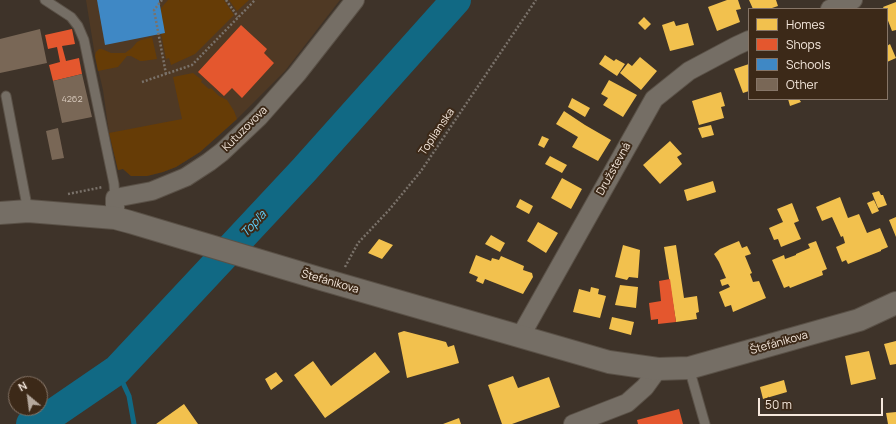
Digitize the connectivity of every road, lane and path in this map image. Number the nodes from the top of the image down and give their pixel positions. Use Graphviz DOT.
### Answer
graph roads {
  1 [pos="45,0"];
  2 [pos="162,0"];
  3 [pos="226,0"];
  4 [pos="255,0"];
  5 [pos="355,0"];
  6 [pos="536,0"];
  7 [pos="853,0"];
  8 [pos="833,8"];
  9 [pos="238,17"];
  10 [pos="748,40"];
  11 [pos="166,74"];
  12 [pos="142,82"];
  13 [pos="6,96"];
  14 [pos="28,211"];
  15 [pos="0,213"];
  16 [pos="120,213"];
  17 [pos="344,268"];
  18 [pos="896,302"];
  19 [pos="520,337"];
  20 [pos="689,368"];
  21 [pos="658,369"];
  22 [pos="573,424"];
  23 [pos="705,424"];
  1 -- 16 [label="lane"];
  2 -- 11 [label="path"];
  3 -- 9 [label="path"];
  4 -- 9 [label="path"];
  5 -- 16 [label="street, Kutuzovova"];
  6 -- 17 [label="path, Toplianska"];
  7 -- 8 [label="street"];
  9 -- 11 [label="path"];
  10 -- 19 [label="street, Družstevná"];
  11 -- 12 [label="path"];
  13 -- 14 [label="lane"];
  14 -- 15 [label="street, Štefánikova"];
  14 -- 16 [label="street, Štefánikova"];
  16 -- 19 [label="street, Štefánikova"];
  18 -- 20 [label="street, Štefánikova"];
  19 -- 21 [label="street, Štefánikova"];
  20 -- 21 [label="street, Štefánikova"];
  20 -- 23 [label="lane"];
  21 -- 22 [label="street"];
}
